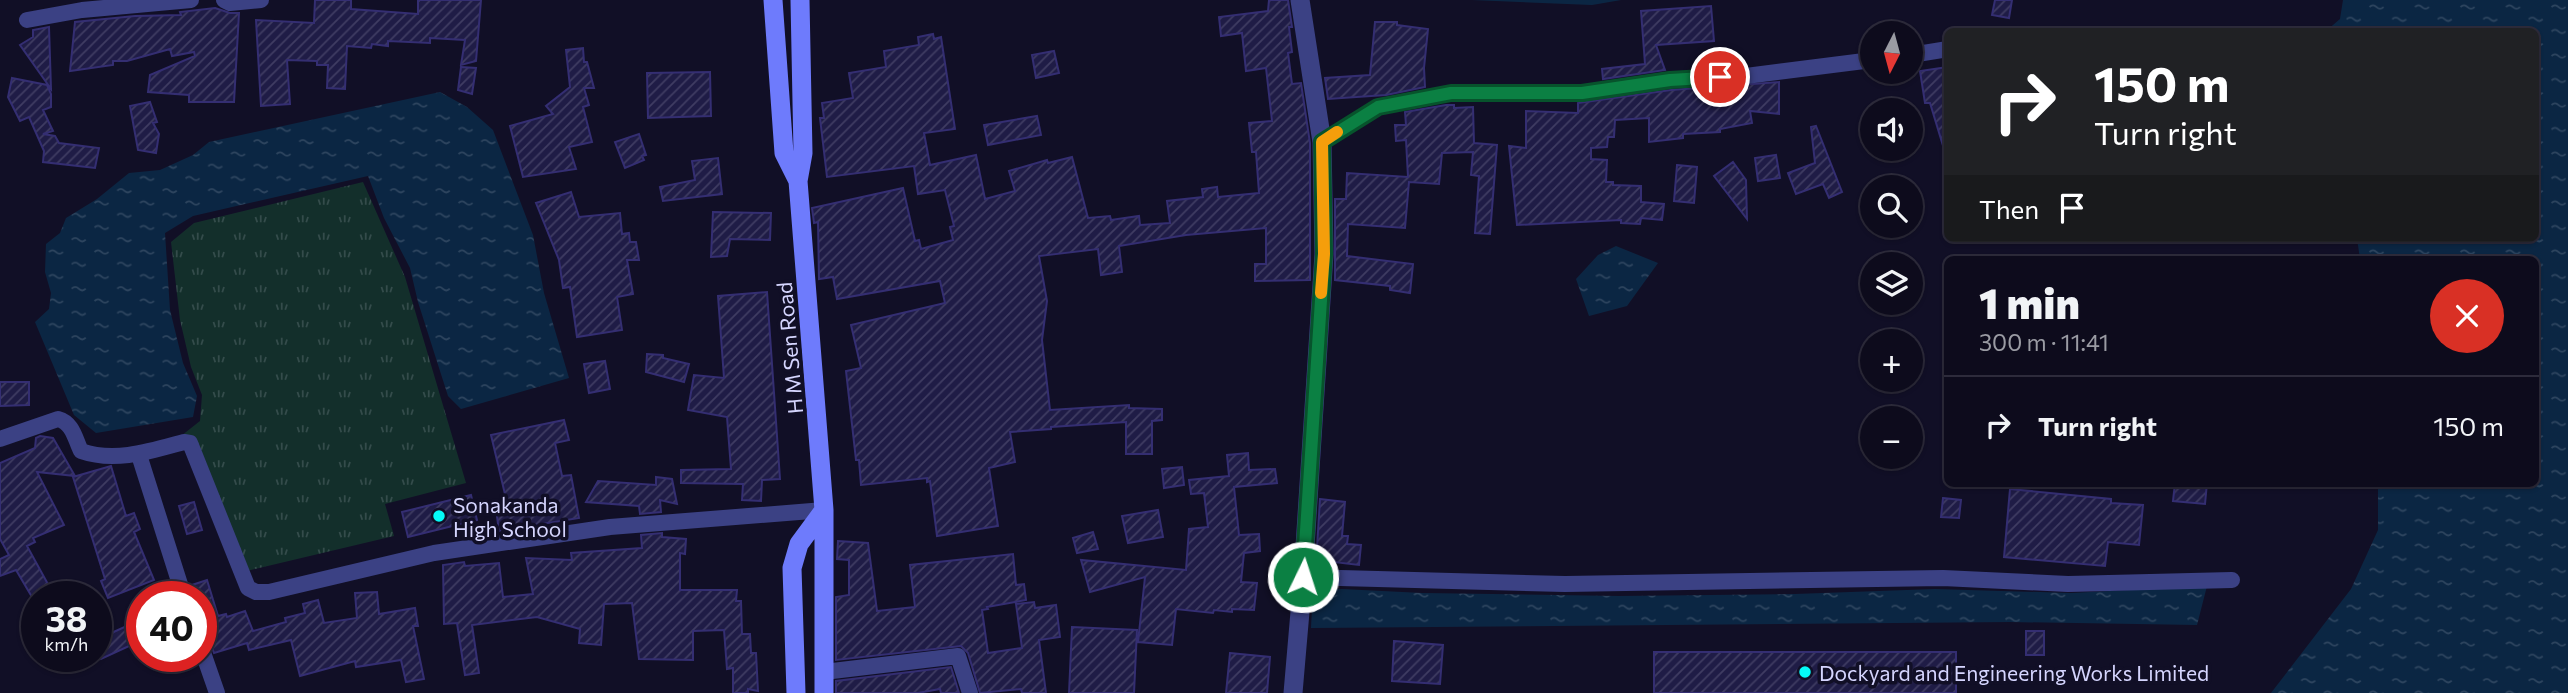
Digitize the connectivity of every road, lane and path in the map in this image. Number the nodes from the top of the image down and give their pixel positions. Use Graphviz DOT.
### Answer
graph roads {
  1 [pos="191,0"];
  2 [pos="223,0"];
  3 [pos="261,0"];
  4 [pos="773,0"];
  5 [pos="800,0"];
  6 [pos="1300,0"];
  7 [pos="27,20"];
  8 [pos="1944,50"];
  9 [pos="1923,53"];
  10 [pos="1860,62"];
  11 [pos="1322,142"];
  12 [pos="799,181"];
  13 [pos="0,439"];
  14 [pos="139,455"];
  15 [pos="824,510"];
  16 [pos="1303,577"];
  17 [pos="2232,580"];
  18 [pos="179,581"];
  19 [pos="210,672"];
  20 [pos="824,672"];
  21 [pos="217,693"];
  22 [pos="796,693"];
  23 [pos="824,693"];
  24 [pos="970,693"];
  25 [pos="1293,693"];
  1 -- 7 [label="street"];
  2 -- 3 [label="street"];
  4 -- 12 [label="main road, H M Sen Road"];
  5 -- 12 [label="main road, H M Sen Road"];
  6 -- 11 [label="street"];
  8 -- 9 [label="street"];
  10 -- 11 [label="street"];
  11 -- 16 [label="street"];
  12 -- 15 [label="main road, H M Sen Road"];
  13 -- 14 [label="street"];
  14 -- 15 [label="street"];
  14 -- 18 [label="street"];
  15 -- 20 [label="main road, H M Sen Road"];
  15 -- 22 [label="main road"];
  16 -- 17 [label="street"];
  16 -- 25 [label="street"];
  19 -- 21 [label="street"];
  20 -- 23 [label="main road, H M Sen Road"];
  20 -- 24 [label="street"];
}
